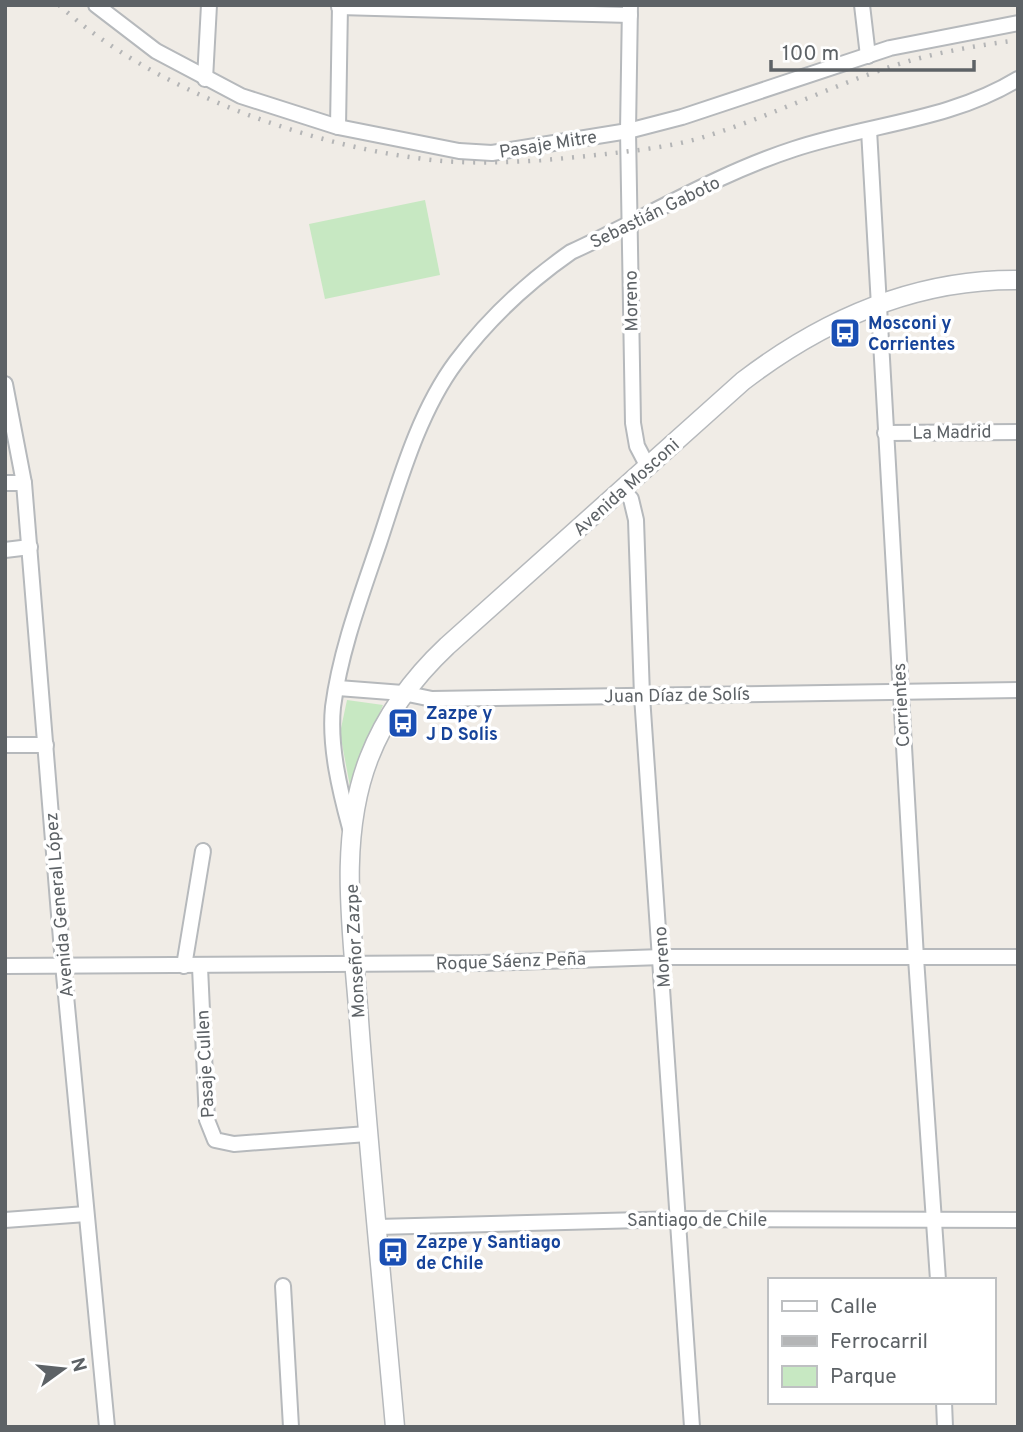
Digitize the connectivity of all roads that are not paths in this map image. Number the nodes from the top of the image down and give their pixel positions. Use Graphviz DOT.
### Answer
graph roads {
  1 [pos="96,5"];
  2 [pos="209,5"];
  3 [pos="862,5"];
  4 [pos="340,6"];
  5 [pos="630,10"];
  6 [pos="1018,23"];
  7 [pos="868,55"];
  8 [pos="205,79"];
  9 [pos="1018,79"];
  10 [pos="338,127"];
  11 [pos="869,130"];
  12 [pos="628,131"];
  13 [pos="630,225"];
  14 [pos="1018,280"];
  15 [pos="878,303"];
  16 [pos="5,384"];
  17 [pos="1018,432"];
  18 [pos="885,433"];
  19 [pos="648,467"];
  20 [pos="5,483"];
  21 [pos="24,483"];
  22 [pos="398,485"];
  23 [pos="623,490"];
  24 [pos="30,547"];
  25 [pos="5,550"];
  26 [pos="338,688"];
  27 [pos="1018,690"];
  28 [pos="900,691"];
  29 [pos="403,693"];
  30 [pos="642,696"];
  31 [pos="5,745"];
  32 [pos="46,745"];
  33 [pos="352,836"];
  34 [pos="203,851"];
  35 [pos="662,957"];
  36 [pos="1018,957"];
  37 [pos="916,958"];
  38 [pos="63,964"];
  39 [pos="5,965"];
  40 [pos="355,965"];
  41 [pos="184,966"];
  42 [pos="200,967"];
  43 [pos="367,1135"];
  44 [pos="86,1213"];
  45 [pos="680,1219"];
  46 [pos="5,1220"];
  47 [pos="1018,1220"];
  48 [pos="936,1221"];
  49 [pos="377,1227"];
  50 [pos="938,1278"];
  51 [pos="283,1286"];
  52 [pos="944,1404"];
  53 [pos="107,1427"];
  54 [pos="291,1427"];
  55 [pos="395,1427"];
  56 [pos="692,1427"];
  57 [pos="945,1427"];
  1 -- 8 [label="street, Pasaje Mitre"];
  2 -- 8 [label="street"];
  3 -- 7 [label="street"];
  4 -- 5 [label="street"];
  4 -- 10 [label="street"];
  5 -- 12 [label="street, Moreno"];
  6 -- 7 [label="street, Pasaje Mitre"];
  7 -- 12 [label="street, Pasaje Mitre"];
  8 -- 10 [label="street, Pasaje Mitre"];
  9 -- 11 [label="street, Sebastián Gaboto"];
  10 -- 12 [label="street, Pasaje Mitre"];
  11 -- 13 [label="street, Sebastián Gaboto"];
  11 -- 15 [label="street, Corrientes"];
  12 -- 13 [label="street, Moreno"];
  13 -- 19 [label="street, Moreno"];
  13 -- 22 [label="street, Sebastián Gaboto"];
  14 -- 15 [label="street, Avenida Mosconi"];
  15 -- 18 [label="street, Corrientes"];
  15 -- 19 [label="street, Avenida Mosconi"];
  16 -- 21 [label="street, Avenida General López"];
  17 -- 18 [label="street, La Madrid"];
  18 -- 28 [label="street, Corrientes"];
  19 -- 23 [label="street, Avenida Mosconi"];
  20 -- 21 [label="street"];
  21 -- 24 [label="street, Avenida General López"];
  22 -- 26 [label="street, Monseñor Zazpe"];
  23 -- 29 [label="street, Avenida Mosconi"];
  23 -- 30 [label="street, Moreno"];
  24 -- 25 [label="street"];
  24 -- 32 [label="street, Avenida General López"];
  26 -- 29 [label="street, Juan Díaz de Solís"];
  26 -- 33 [label="street, Monseñor Zazpe"];
  27 -- 28 [label="street, Juan Díaz de Solís"];
  28 -- 30 [label="street, Juan Díaz de Solís"];
  28 -- 37 [label="street, Corrientes"];
  29 -- 30 [label="street, Juan Díaz de Solís"];
  29 -- 33 [label="street, Avenida Mosconi"];
  30 -- 35 [label="street, Moreno"];
  31 -- 32 [label="street"];
  32 -- 38 [label="street, Avenida General López"];
  33 -- 40 [label="street, Monseñor Zazpe"];
  34 -- 41 [label="street"];
  35 -- 37 [label="street, Roque Sáenz Peña"];
  35 -- 40 [label="street, Roque Sáenz Peña"];
  35 -- 45 [label="street, Moreno"];
  36 -- 37 [label="street, Roque Sáenz Peña"];
  37 -- 48 [label="street, Corrientes"];
  38 -- 39 [label="street, Roque Sáenz Peña"];
  38 -- 41 [label="street, Roque Sáenz Peña"];
  38 -- 44 [label="street, Avenida General López"];
  40 -- 42 [label="street, Roque Sáenz Peña"];
  40 -- 43 [label="street, Monseñor Zazpe"];
  41 -- 42 [label="street, Roque Sáenz Peña"];
  42 -- 43 [label="street, Pasaje Cullen"];
  43 -- 49 [label="street, Monseñor Zazpe"];
  44 -- 46 [label="street"];
  44 -- 53 [label="street, Avenida General López"];
  45 -- 48 [label="street, Santiago de Chile"];
  45 -- 49 [label="street, Santiago de Chile"];
  45 -- 56 [label="street, Moreno"];
  47 -- 48 [label="street, Santiago de Chile"];
  48 -- 50 [label="street, Corrientes"];
  49 -- 55 [label="street, Monseñor Zazpe"];
  51 -- 54 [label="street"];
  52 -- 57 [label="street"];
}
